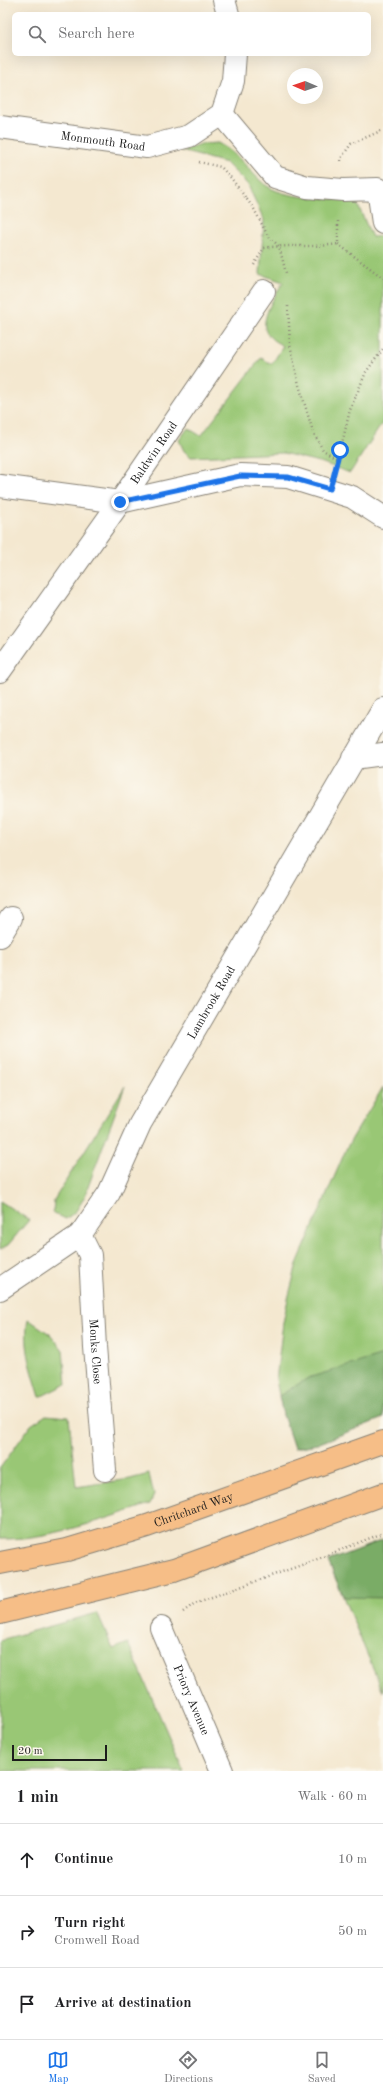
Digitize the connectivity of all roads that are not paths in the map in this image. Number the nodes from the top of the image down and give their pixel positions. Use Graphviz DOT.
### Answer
graph roads {
  1 [pos="224,0"];
  2 [pos="227,12"];
  3 [pos="234,56"];
  4 [pos="222,114"];
  5 [pos="0,127"];
  6 [pos="381,187"];
  7 [pos="383,223"];
  8 [pos="264,291"];
  9 [pos="0,486"];
  10 [pos="120,502"];
  11 [pos="383,517"];
  12 [pos="0,671"];
  13 [pos="383,709"];
  14 [pos="383,754"];
  15 [pos="353,758"];
  16 [pos="80,1235"];
  17 [pos="0,1289"];
  18 [pos="383,1442"];
  19 [pos="105,1470"];
  20 [pos="383,1494"];
  21 [pos="0,1552"];
  22 [pos="33,1558"];
  23 [pos="0,1563"];
  24 [pos="0,1613"];
  25 [pos="161,1628"];
  26 [pos="222,1771"];
  1 -- 2 [label="street"];
  3 -- 4 [label="street"];
  4 -- 5 [label="street, Monmouth Road"];
  4 -- 6 [label="street"];
  6 -- 7 [label="street"];
  8 -- 10 [label="street, Baldwin Road"];
  9 -- 10 [label="street"];
  10 -- 11 [label="street"];
  10 -- 12 [label="street, Baldwin Road"];
  13 -- 15 [label="street, Lambrook Road"];
  14 -- 15 [label="street"];
  15 -- 16 [label="street, Lambrook Road"];
  16 -- 17 [label="street, Lambrook Road"];
  16 -- 19 [label="street, Monks Close"];
  18 -- 22 [label="main road, Chritchard Way"];
  20 -- 24 [label="main road"];
  21 -- 22 [label="main road"];
  22 -- 23 [label="main road, Chritchard Way"];
  25 -- 26 [label="street, Priory Avenue"];
}
